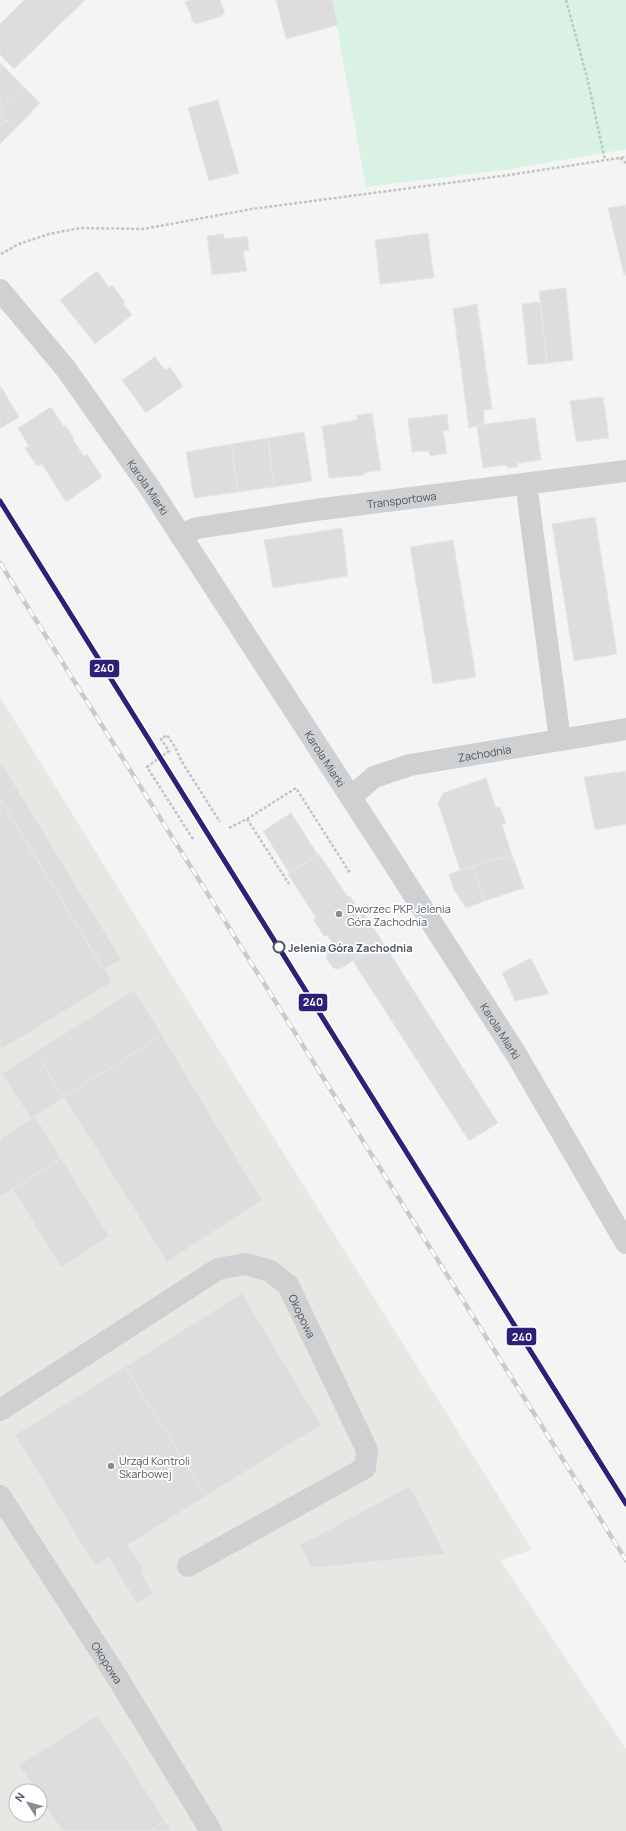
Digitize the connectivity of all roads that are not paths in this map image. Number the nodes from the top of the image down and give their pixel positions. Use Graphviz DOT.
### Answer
graph roads {
  1 [pos="0,290"];
  2 [pos="626,471"];
  3 [pos="528,498"];
  4 [pos="180,535"];
  5 [pos="626,729"];
  6 [pos="560,740"];
  7 [pos="351,797"];
  8 [pos="626,1244"];
  9 [pos="0,1410"];
  10 [pos="0,1496"];
  11 [pos="188,1566"];
  12 [pos="211,1831"];
  1 -- 4 [label="street, Karola Miarki"];
  2 -- 4 [label="street, Transportowa"];
  3 -- 6 [label="street"];
  4 -- 7 [label="street, Karola Miarki"];
  5 -- 6 [label="street, Zachodnia"];
  6 -- 7 [label="street, Zachodnia"];
  7 -- 8 [label="street, Karola Miarki"];
  9 -- 11 [label="street, Okopowa"];
  10 -- 12 [label="street, Okopowa"];
}
